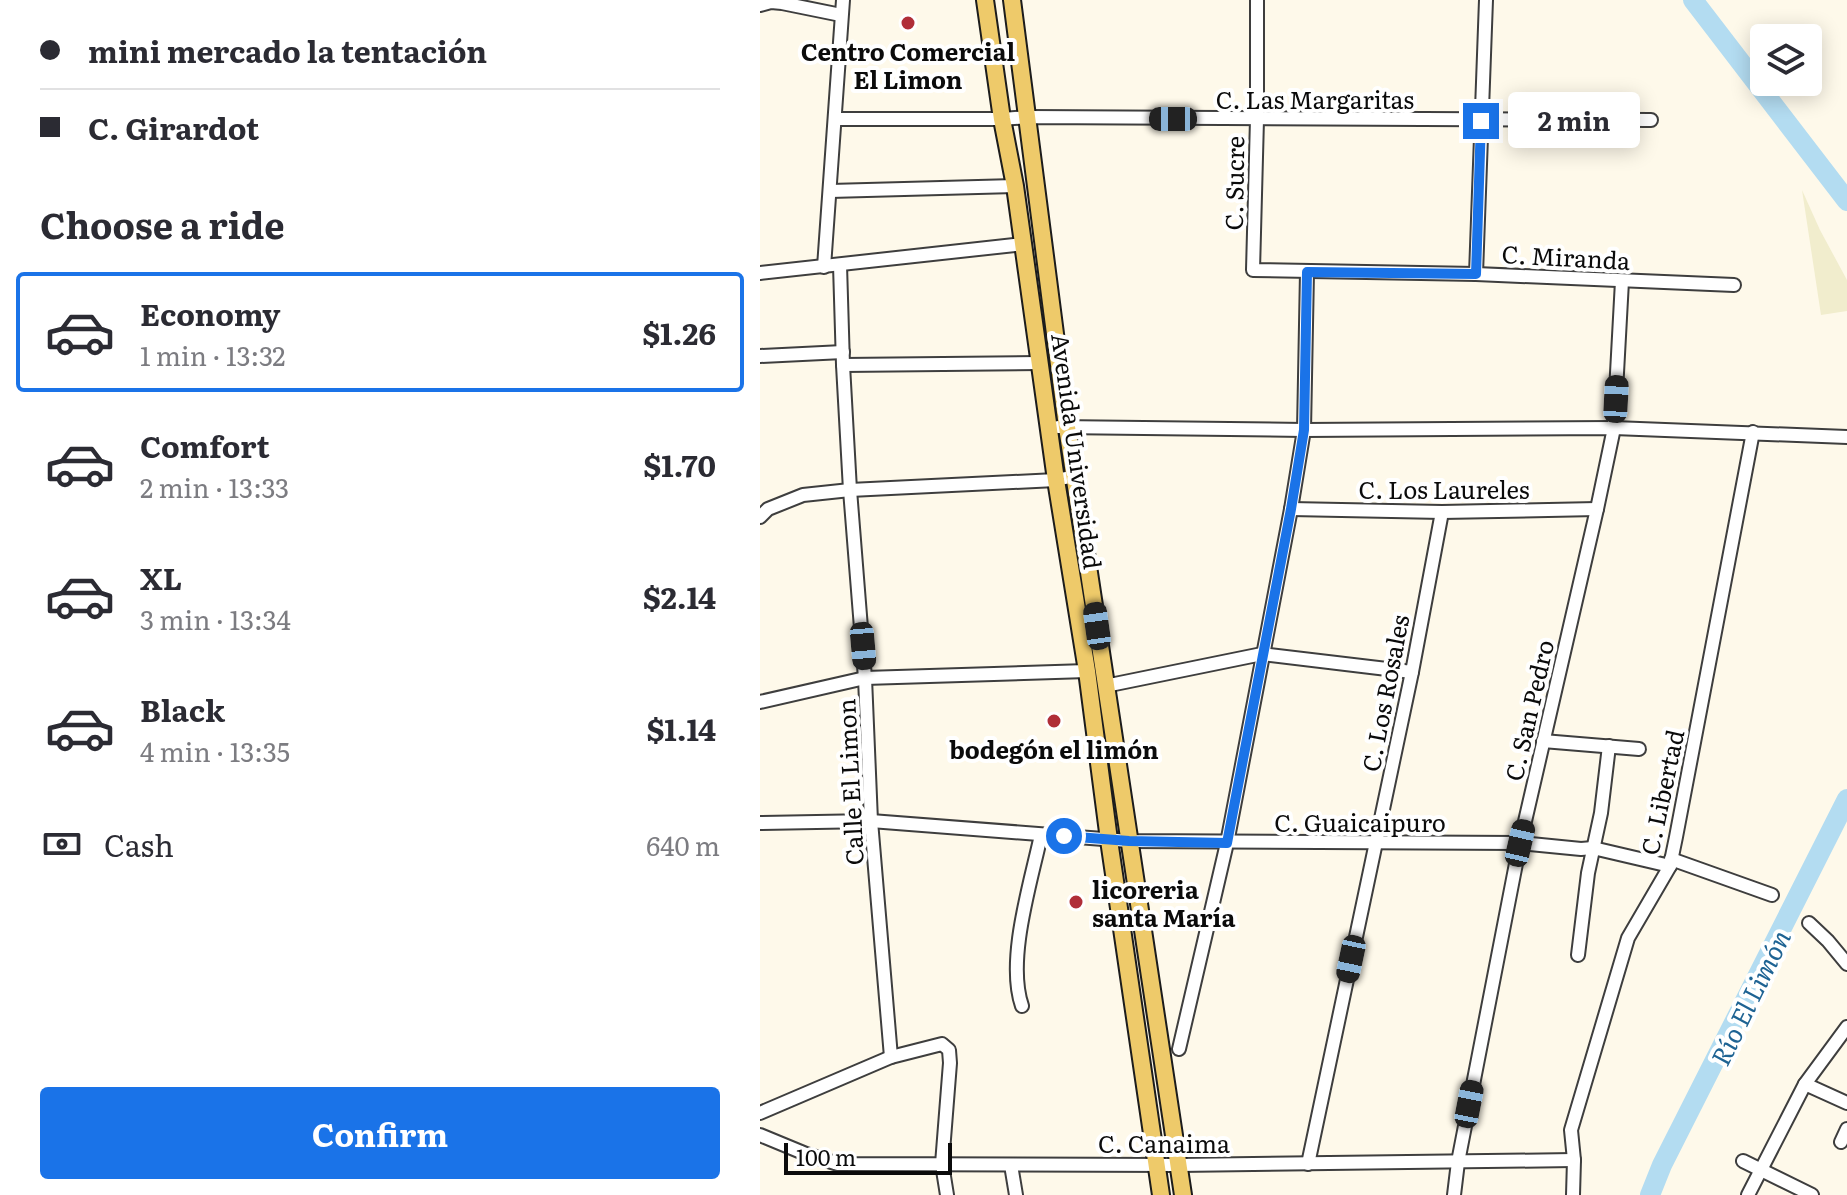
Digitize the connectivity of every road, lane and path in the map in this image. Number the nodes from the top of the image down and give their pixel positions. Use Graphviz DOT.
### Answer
graph roads {
  1 [pos="843,0"];
  2 [pos="985,0"];
  3 [pos="1012,0"];
  4 [pos="1257,0"];
  5 [pos="1486,0"];
  6 [pos="760,5"];
  7 [pos="841,15"];
  8 [pos="1029,117"];
  9 [pos="836,119"];
  10 [pos="1002,119"];
  11 [pos="1257,119"];
  12 [pos="1651,120"];
  13 [pos="1481,121"];
  14 [pos="1015,186"];
  15 [pos="830,191"];
  16 [pos="1024,244"];
  17 [pos="840,265"];
  18 [pos="824,267"];
  19 [pos="1253,270"];
  20 [pos="1307,272"];
  21 [pos="760,273"];
  22 [pos="1476,274"];
  23 [pos="1622,281"];
  24 [pos="1734,285"];
  25 [pos="760,356"];
  26 [pos="843,358"];
  27 [pos="1040,363"];
  28 [pos="1067,427"];
  29 [pos="1049,428"];
  30 [pos="1614,428"];
  31 [pos="1304,430"];
  32 [pos="1753,432"];
  33 [pos="1847,437"];
  34 [pos="1075,476"];
  35 [pos="1056,480"];
  36 [pos="850,490"];
  37 [pos="1291,509"];
  38 [pos="1597,509"];
  39 [pos="1442,512"];
  40 [pos="760,517"];
  41 [pos="1262,654"];
  42 [pos="1087,671"];
  43 [pos="1412,672"];
  44 [pos="865,678"];
  45 [pos="1105,686"];
  46 [pos="760,702"];
  47 [pos="1543,741"];
  48 [pos="1609,746"];
  49 [pos="1639,749"];
  50 [pos="871,821"];
  51 [pos="760,823"];
  52 [pos="1041,835"];
  53 [pos="1109,840"];
  54 [pos="1129,841"];
  55 [pos="1376,842"];
  56 [pos="1227,843"];
  57 [pos="1520,843"];
  58 [pos="1593,848"];
  59 [pos="1670,862"];
  60 [pos="1772,895"];
  61 [pos="1809,923"];
  62 [pos="1578,955"];
  63 [pos="1847,964"];
  64 [pos="1022,1006"];
  65 [pos="1847,1027"];
  66 [pos="1179,1049"];
  67 [pos="891,1057"];
  68 [pos="1805,1084"];
  69 [pos="1847,1103"];
  70 [pos="760,1113"];
  71 [pos="1847,1129"];
  72 [pos="760,1135"];
  73 [pos="1841,1142"];
  74 [pos="1574,1160"];
  75 [pos="1743,1161"];
  76 [pos="1458,1162"];
  77 [pos="942,1164"];
  78 [pos="1156,1164"];
  79 [pos="1308,1164"];
  80 [pos="1011,1165"];
  81 [pos="1179,1165"];
  82 [pos="1762,1170"];
  83 [pos="947,1195"];
  84 [pos="1016,1195"];
  85 [pos="1161,1195"];
  86 [pos="1183,1195"];
  87 [pos="1454,1195"];
  88 [pos="1573,1195"];
  89 [pos="1748,1195"];
  90 [pos="1812,1195"];
  1 -- 7 [label="street"];
  2 -- 10 [label="main road, Avenida Universidad"];
  3 -- 8 [label="main road, Avenida Universidad"];
  4 -- 11 [label="street, C. Sucre"];
  5 -- 13 [label="street"];
  6 -- 7 [label="street"];
  7 -- 9 [label="street"];
  8 -- 10 [label="street, C. Las Margaritas"];
  8 -- 11 [label="street, C. Las Margaritas"];
  8 -- 28 [label="main road, Avenida Universidad"];
  9 -- 10 [label="street, C. Las Margaritas"];
  9 -- 15 [label="street"];
  10 -- 14 [label="main road, Avenida Universidad"];
  11 -- 13 [label="street, C. Las Margaritas"];
  11 -- 19 [label="street, C. Sucre"];
  12 -- 13 [label="street, C. Las Margaritas"];
  13 -- 22 [label="street"];
  14 -- 15 [label="street"];
  14 -- 16 [label="main road, Avenida Universidad"];
  15 -- 18 [label="street"];
  16 -- 17 [label="street"];
  16 -- 27 [label="main road, Avenida Universidad"];
  17 -- 18 [label="street"];
  17 -- 26 [label="street, Calle El Limon"];
  18 -- 21 [label="street"];
  19 -- 20 [label="street, C. Miranda"];
  20 -- 22 [label="street, C. Miranda"];
  20 -- 31 [label="street"];
  22 -- 23 [label="street, C. Miranda"];
  23 -- 24 [label="street, C. Miranda"];
  23 -- 30 [label="street, C. San Pedro"];
  25 -- 26 [label="street"];
  26 -- 27 [label="street"];
  26 -- 36 [label="street, Calle El Limon"];
  27 -- 29 [label="main road, Avenida Universidad"];
  28 -- 29 [label="street"];
  28 -- 31 [label="street"];
  28 -- 34 [label="main road, Avenida Universidad"];
  29 -- 35 [label="main road, Avenida Universidad"];
  30 -- 31 [label="street"];
  30 -- 32 [label="street"];
  30 -- 38 [label="street, C. San Pedro"];
  31 -- 37 [label="street"];
  32 -- 33 [label="street"];
  32 -- 59 [label="street, C. Libertad"];
  34 -- 35 [label="street"];
  34 -- 45 [label="main road, Avenida Universidad"];
  35 -- 36 [label="street"];
  35 -- 42 [label="main road, Avenida Universidad"];
  36 -- 40 [label="street"];
  36 -- 44 [label="street, Calle El Limon"];
  37 -- 39 [label="street, C. Los Laureles"];
  37 -- 41 [label="street"];
  38 -- 39 [label="street, C. Los Laureles"];
  38 -- 47 [label="street, C. San Pedro"];
  39 -- 43 [label="street, C. Los Rosales"];
  41 -- 43 [label="street"];
  41 -- 45 [label="street"];
  41 -- 56 [label="street"];
  42 -- 44 [label="street"];
  42 -- 53 [label="main road, Avenida Universidad"];
  43 -- 55 [label="street, C. Los Rosales"];
  44 -- 46 [label="street"];
  44 -- 50 [label="street, Calle El Limon"];
  45 -- 54 [label="main road, Avenida Universidad"];
  47 -- 48 [label="street"];
  47 -- 57 [label="street, C. San Pedro"];
  48 -- 49 [label="street"];
  48 -- 58 [label="street"];
  50 -- 51 [label="street, C. Guaicaipuro"];
  50 -- 52 [label="street, C. Guaicaipuro"];
  50 -- 67 [label="street, Calle El Limon"];
  52 -- 53 [label="street, C. Guaicaipuro"];
  52 -- 64 [label="street"];
  53 -- 54 [label="street, C. Guaicaipuro"];
  53 -- 78 [label="main road, Avenida Universidad"];
  54 -- 56 [label="street, C. Guaicaipuro"];
  54 -- 81 [label="main road, Avenida Universidad"];
  55 -- 56 [label="street, C. Guaicaipuro"];
  55 -- 57 [label="street, C. Guaicaipuro"];
  55 -- 79 [label="street, C. Los Rosales"];
  56 -- 66 [label="street"];
  57 -- 58 [label="street, C. Guaicaipuro"];
  57 -- 76 [label="street, C. San Pedro"];
  58 -- 59 [label="street, C. Guaicaipuro"];
  58 -- 62 [label="street"];
  59 -- 60 [label="street, C. Guaicaipuro"];
  59 -- 74 [label="street, C. Libertad"];
  61 -- 63 [label="street"];
  65 -- 68 [label="street"];
  67 -- 70 [label="street"];
  67 -- 77 [label="street"];
  68 -- 69 [label="street"];
  68 -- 82 [label="street"];
  71 -- 73 [label="street"];
  72 -- 77 [label="street, C. Canaima"];
  74 -- 76 [label="street, C. Canaima"];
  74 -- 88 [label="street, C. Libertad"];
  75 -- 82 [label="street"];
  76 -- 79 [label="street, C. Canaima"];
  76 -- 87 [label="street, C. San Pedro"];
  77 -- 80 [label="street, C. Canaima"];
  77 -- 83 [label="street"];
  78 -- 80 [label="street, C. Canaima"];
  78 -- 81 [label="street, C. Canaima"];
  78 -- 85 [label="main road, Avenida Universidad"];
  79 -- 81 [label="street, C. Canaima"];
  80 -- 84 [label="street"];
  81 -- 86 [label="main road, Avenida Universidad"];
  82 -- 89 [label="street"];
  82 -- 90 [label="street"];
}
